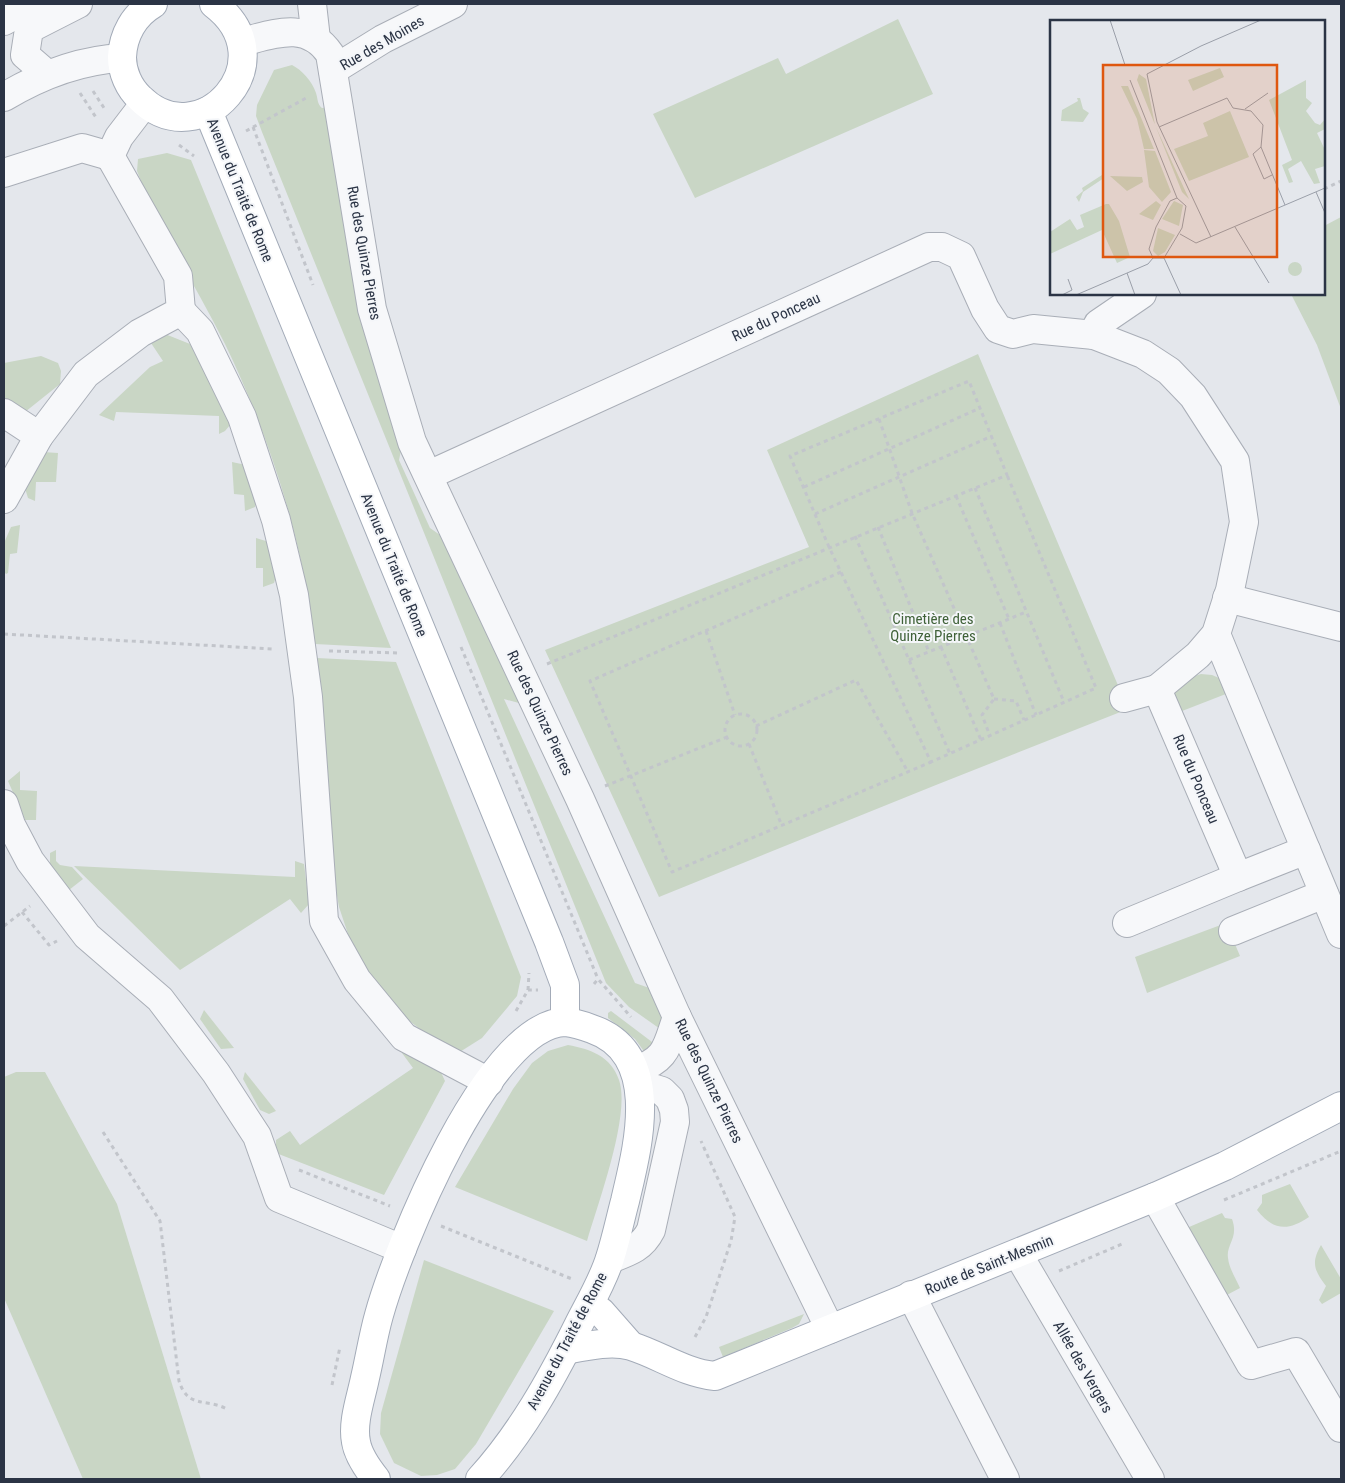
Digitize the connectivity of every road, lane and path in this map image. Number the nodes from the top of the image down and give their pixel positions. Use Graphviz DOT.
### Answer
graph roads {
  1 [pos="34,4"];
  2 [pos="78,4"];
  3 [pos="153,4"];
  4 [pos="214,4"];
  5 [pos="312,4"];
  6 [pos="452,4"];
  7 [pos="4,21"];
  8 [pos="316,40"];
  9 [pos="242,42"];
  10 [pos="122,58"];
  11 [pos="47,74"];
  12 [pos="327,82"];
  13 [pos="91,87"];
  14 [pos="78,90"];
  15 [pos="4,97"];
  16 [pos="145,103"];
  17 [pos="208,111"];
  18 [pos="109,114"];
  19 [pos="100,123"];
  20 [pos="253,127"];
  21 [pos="243,132"];
  22 [pos="110,156"];
  23 [pos="4,172"];
  24 [pos="1341,181"];
  25 [pos="1325,189"];
  26 [pos="314,287"];
  27 [pos="1141,295"];
  28 [pos="181,311"];
  29 [pos="1094,335"];
  30 [pos="980,408"];
  31 [pos="4,413"];
  32 [pos="879,419"];
  33 [pos="39,436"];
  34 [pos="992,436"];
  35 [pos="890,449"];
  36 [pos="429,475"];
  37 [pos="1007,475"];
  38 [pos="899,476"];
  39 [pos="804,487"];
  40 [pos="975,488"];
  41 [pos="956,496"];
  42 [pos="4,499"];
  43 [pos="912,513"];
  44 [pos="816,514"];
  45 [pos="878,527"];
  46 [pos="855,536"];
  47 [pos="830,547"];
  48 [pos="842,572"];
  49 [pos="1227,598"];
  50 [pos="1026,612"];
  51 [pos="1010,619"];
  52 [pos="1000,623"];
  53 [pos="1341,628"];
  54 [pos="706,631"];
  55 [pos="4,634"];
  56 [pos="1216,634"];
  57 [pos="966,636"];
  58 [pos="460,645"];
  59 [pos="941,647"];
  60 [pos="275,649"];
  61 [pos="328,651"];
  62 [pos="929,652"];
  63 [pos="400,653"];
  64 [pos="909,660"];
  65 [pos="522,674"];
  66 [pos="1157,688"];
  67 [pos="1124,698"];
  68 [pos="994,699"];
  69 [pos="1064,702"];
  70 [pos="1036,715"];
  71 [pos="735,716"];
  72 [pos="1024,720"];
  73 [pos="756,726"];
  74 [pos="990,736"];
  75 [pos="727,737"];
  76 [pos="980,740"];
  77 [pos="749,744"];
  78 [pos="950,754"];
  79 [pos="931,762"];
  80 [pos="908,772"];
  81 [pos="630,776"];
  82 [pos="580,799"];
  83 [pos="4,804"];
  84 [pos="782,826"];
  85 [pos="1306,850"];
  86 [pos="1238,877"];
  87 [pos="1324,894"];
  88 [pos="35,903"];
  89 [pos="22,912"];
  90 [pos="1128,922"];
  91 [pos="4,926"];
  92 [pos="1233,931"];
  93 [pos="1341,934"];
  94 [pos="62,938"];
  95 [pos="598,979"];
  96 [pos="678,1017"];
  97 [pos="565,1022"];
  98 [pos="637,1078"];
  99 [pos="489,1082"];
  100 [pos="1341,1106"];
  101 [pos="102,1132"];
  102 [pos="291,1167"];
  103 [pos="1154,1197"];
  104 [pos="390,1206"];
  105 [pos="436,1224"];
  106 [pos="402,1249"];
  107 [pos="1018,1254"];
  108 [pos="911,1295"];
  109 [pos="580,1296"];
  110 [pos="830,1329"];
  111 [pos="630,1345"];
  112 [pos="566,1350"];
  113 [pos="226,1408"];
  114 [pos="1341,1428"];
  115 [pos="376,1479"];
  116 [pos="480,1479"];
  117 [pos="1005,1479"];
  118 [pos="1150,1479"];
  1 -- 7 [label="street"];
  2 -- 11 [label="street"];
  3 -- 10 [label="main road"];
  4 -- 9 [label="main road"];
  5 -- 8 [label="street"];
  6 -- 12 [label="street, Rue des Moines"];
  8 -- 9 [label="street"];
  8 -- 12 [label="street, Rue des Moines"];
  9 -- 17 [label="main road"];
  10 -- 11 [label="street"];
  10 -- 16 [label="main road"];
  11 -- 15 [label="street"];
  12 -- 20 [label="path"];
  12 -- 36 [label="street, Rue des Quinze Pierres"];
  13 -- 18 [label="path"];
  14 -- 19 [label="path"];
  16 -- 17 [label="main road"];
  16 -- 22 [label="street"];
  17 -- 97 [label="main road, Avenue du Traité de Rome"];
  20 -- 21 [label="path"];
  20 -- 26 [label="path"];
  22 -- 23 [label="street"];
  22 -- 28 [label="street"];
  24 -- 25 [label="path"];
  27 -- 29 [label="street"];
  28 -- 33 [label="street"];
  28 -- 99 [label="street"];
  29 -- 36 [label="street, Rue du Ponceau"];
  29 -- 49 [label="street, Rue du Ponceau"];
  30 -- 32 [label="path"];
  30 -- 34 [label="path"];
  30 -- 35 [label="path"];
  31 -- 33 [label="street"];
  32 -- 35 [label="path"];
  32 -- 39 [label="path"];
  33 -- 42 [label="street"];
  34 -- 37 [label="path"];
  34 -- 38 [label="path"];
  35 -- 38 [label="path"];
  35 -- 39 [label="path"];
  36 -- 65 [label="street, Rue des Quinze Pierres"];
  37 -- 40 [label="path"];
  37 -- 69 [label="path"];
  38 -- 43 [label="path"];
  38 -- 44 [label="path"];
  39 -- 44 [label="path"];
  40 -- 41 [label="path"];
  40 -- 50 [label="path"];
  41 -- 43 [label="path"];
  41 -- 51 [label="path"];
  43 -- 45 [label="path"];
  43 -- 57 [label="path"];
  44 -- 47 [label="path"];
  45 -- 46 [label="path"];
  45 -- 62 [label="path"];
  46 -- 47 [label="path"];
  46 -- 64 [label="path"];
  47 -- 48 [label="path"];
  47 -- 65 [label="path"];
  48 -- 54 [label="path"];
  48 -- 79 [label="path"];
  49 -- 53 [label="street"];
  49 -- 56 [label="street, Rue du Ponceau"];
  50 -- 51 [label="path"];
  50 -- 69 [label="path"];
  51 -- 52 [label="path"];
  52 -- 57 [label="path"];
  52 -- 70 [label="path"];
  54 -- 71 [label="path"];
  54 -- 81 [label="path"];
  55 -- 60 [label="path"];
  56 -- 66 [label="street, Rue du Ponceau"];
  56 -- 85 [label="street"];
  57 -- 59 [label="path"];
  57 -- 68 [label="path"];
  58 -- 95 [label="path"];
  59 -- 62 [label="path"];
  59 -- 76 [label="path"];
  61 -- 63 [label="path"];
  62 -- 64 [label="path"];
  64 -- 78 [label="path"];
  65 -- 82 [label="street, Rue des Quinze Pierres"];
  66 -- 67 [label="street"];
  66 -- 86 [label="street, Rue du Ponceau"];
  68 -- 72 [label="path"];
  68 -- 74 [label="path"];
  69 -- 70 [label="path"];
  70 -- 72 [label="path"];
  71 -- 73 [label="path"];
  71 -- 75 [label="path"];
  72 -- 74 [label="path"];
  73 -- 77 [label="path"];
  73 -- 80 [label="path"];
  74 -- 76 [label="path"];
  75 -- 77 [label="path"];
  75 -- 81 [label="path"];
  76 -- 78 [label="path"];
  77 -- 84 [label="path"];
  78 -- 79 [label="path"];
  79 -- 80 [label="path"];
  80 -- 84 [label="path"];
  81 -- 82 [label="path"];
  81 -- 84 [label="path"];
  82 -- 96 [label="street, Rue des Quinze Pierres"];
  83 -- 106 [label="street"];
  85 -- 86 [label="street"];
  85 -- 87 [label="street"];
  86 -- 90 [label="street"];
  87 -- 92 [label="street"];
  87 -- 93 [label="street"];
  88 -- 89 [label="path"];
  89 -- 91 [label="path"];
  89 -- 94 [label="path"];
  96 -- 98 [label="street"];
  96 -- 110 [label="street, Rue des Quinze Pierres"];
  97 -- 98 [label="main road, Avenue du Traité de Rome"];
  97 -- 99 [label="main road"];
  98 -- 109 [label="main road, Avenue du Traité de Rome"];
  99 -- 106 [label="main road"];
  100 -- 103 [label="main road, Route de Saint-Mesmin"];
  101 -- 113 [label="path"];
  102 -- 104 [label="path"];
  103 -- 107 [label="main road, Route de Saint-Mesmin"];
  103 -- 114 [label="street"];
  105 -- 109 [label="path"];
  106 -- 115 [label="main road"];
  107 -- 108 [label="main road, Route de Saint-Mesmin"];
  107 -- 118 [label="street, Allée des Vergers"];
  108 -- 110 [label="main road, Route de Saint-Mesmin"];
  108 -- 117 [label="street"];
  109 -- 111 [label="main road, Route de Saint-Mesmin"];
  109 -- 112 [label="main road, Avenue du Traité de Rome"];
  110 -- 111 [label="main road, Route de Saint-Mesmin"];
  111 -- 112 [label="main road, Route de Saint-Mesmin"];
  112 -- 116 [label="main road, Avenue du Traité de Rome"];
}
